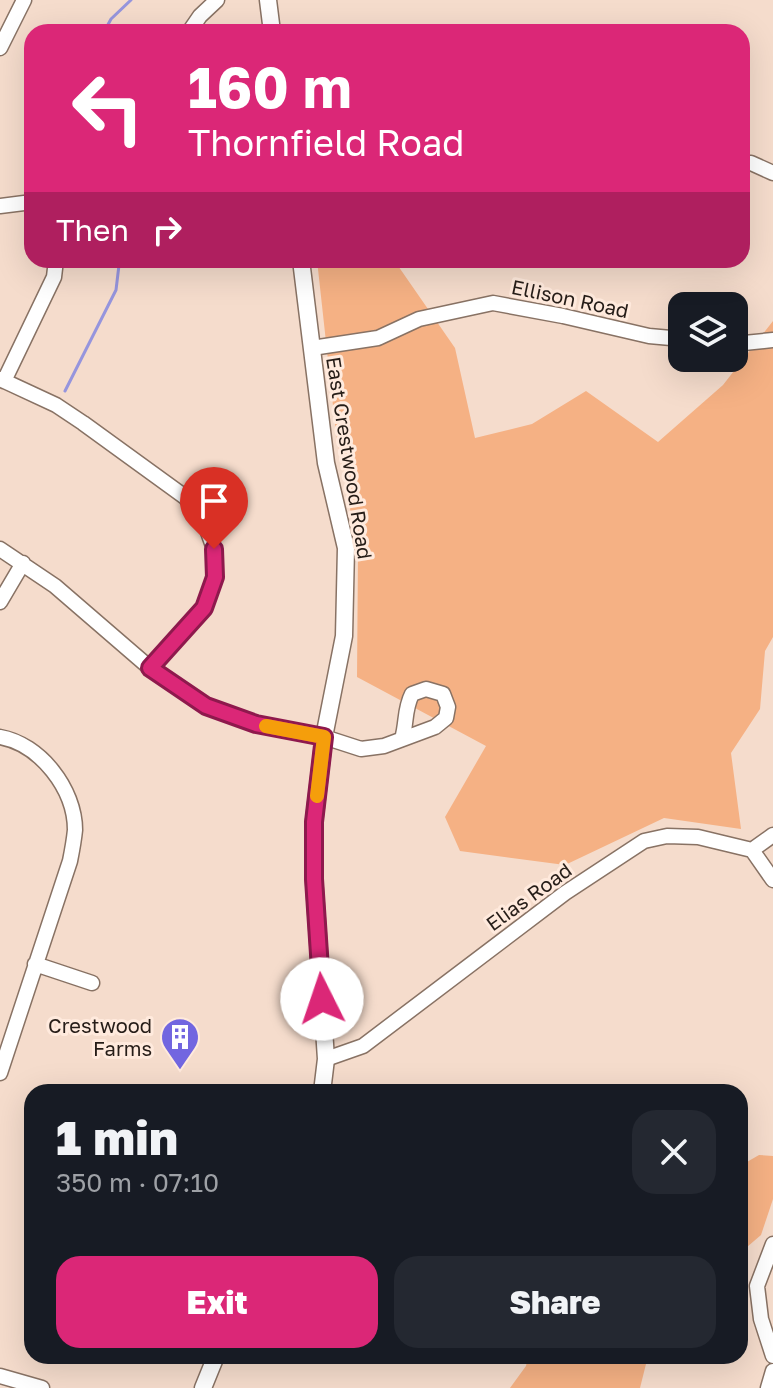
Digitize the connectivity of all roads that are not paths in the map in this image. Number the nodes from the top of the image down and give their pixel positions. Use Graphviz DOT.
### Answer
graph roads {
  1 [pos="24,0"];
  2 [pos="217,0"];
  3 [pos="268,0"];
  4 [pos="194,24"];
  5 [pos="271,24"];
  6 [pos="0,48"];
  7 [pos="750,163"];
  8 [pos="773,173"];
  9 [pos="24,203"];
  10 [pos="0,206"];
  11 [pos="55,268"];
  12 [pos="302,268"];
  13 [pos="668,338"];
  14 [pos="773,340"];
  15 [pos="748,343"];
  16 [pos="312,348"];
  17 [pos="2,380"];
  18 [pos="0,549"];
  19 [pos="23,563"];
  20 [pos="0,602"];
  21 [pos="150,668"];
  22 [pos="0,737"];
  23 [pos="324,737"];
  24 [pos="402,739"];
  25 [pos="773,835"];
  26 [pos="752,850"];
  27 [pos="773,880"];
  28 [pos="35,964"];
  29 [pos="92,983"];
  30 [pos="326,1059"];
  31 [pos="0,1073"];
  32 [pos="323,1084"];
  33 [pos="773,1244"];
  34 [pos="773,1356"];
  35 [pos="213,1364"];
  36 [pos="773,1371"];
  37 [pos="0,1376"];
  38 [pos="42,1388"];
  39 [pos="203,1388"];
  40 [pos="768,1388"];
  1 -- 6 [label="street"];
  2 -- 4 [label="street"];
  3 -- 5 [label="street"];
  7 -- 8 [label="street"];
  9 -- 10 [label="street"];
  11 -- 17 [label="street"];
  12 -- 16 [label="street, East Crestwood Road"];
  13 -- 16 [label="street, Ellison Road"];
  14 -- 15 [label="street"];
  16 -- 23 [label="street, East Crestwood Road"];
  17 -- 21 [label="street"];
  18 -- 19 [label="street"];
  19 -- 20 [label="street"];
  19 -- 21 [label="street"];
  21 -- 23 [label="street"];
  22 -- 28 [label="street"];
  23 -- 24 [label="street"];
  23 -- 30 [label="street, East Crestwood Road"];
  25 -- 26 [label="street"];
  26 -- 27 [label="street"];
  26 -- 30 [label="street, Elias Road"];
  28 -- 29 [label="street"];
  28 -- 31 [label="street"];
  30 -- 32 [label="street, East Crestwood Road"];
  33 -- 34 [label="street"];
  35 -- 39 [label="street"];
  36 -- 40 [label="street"];
  37 -- 38 [label="street"];
}
